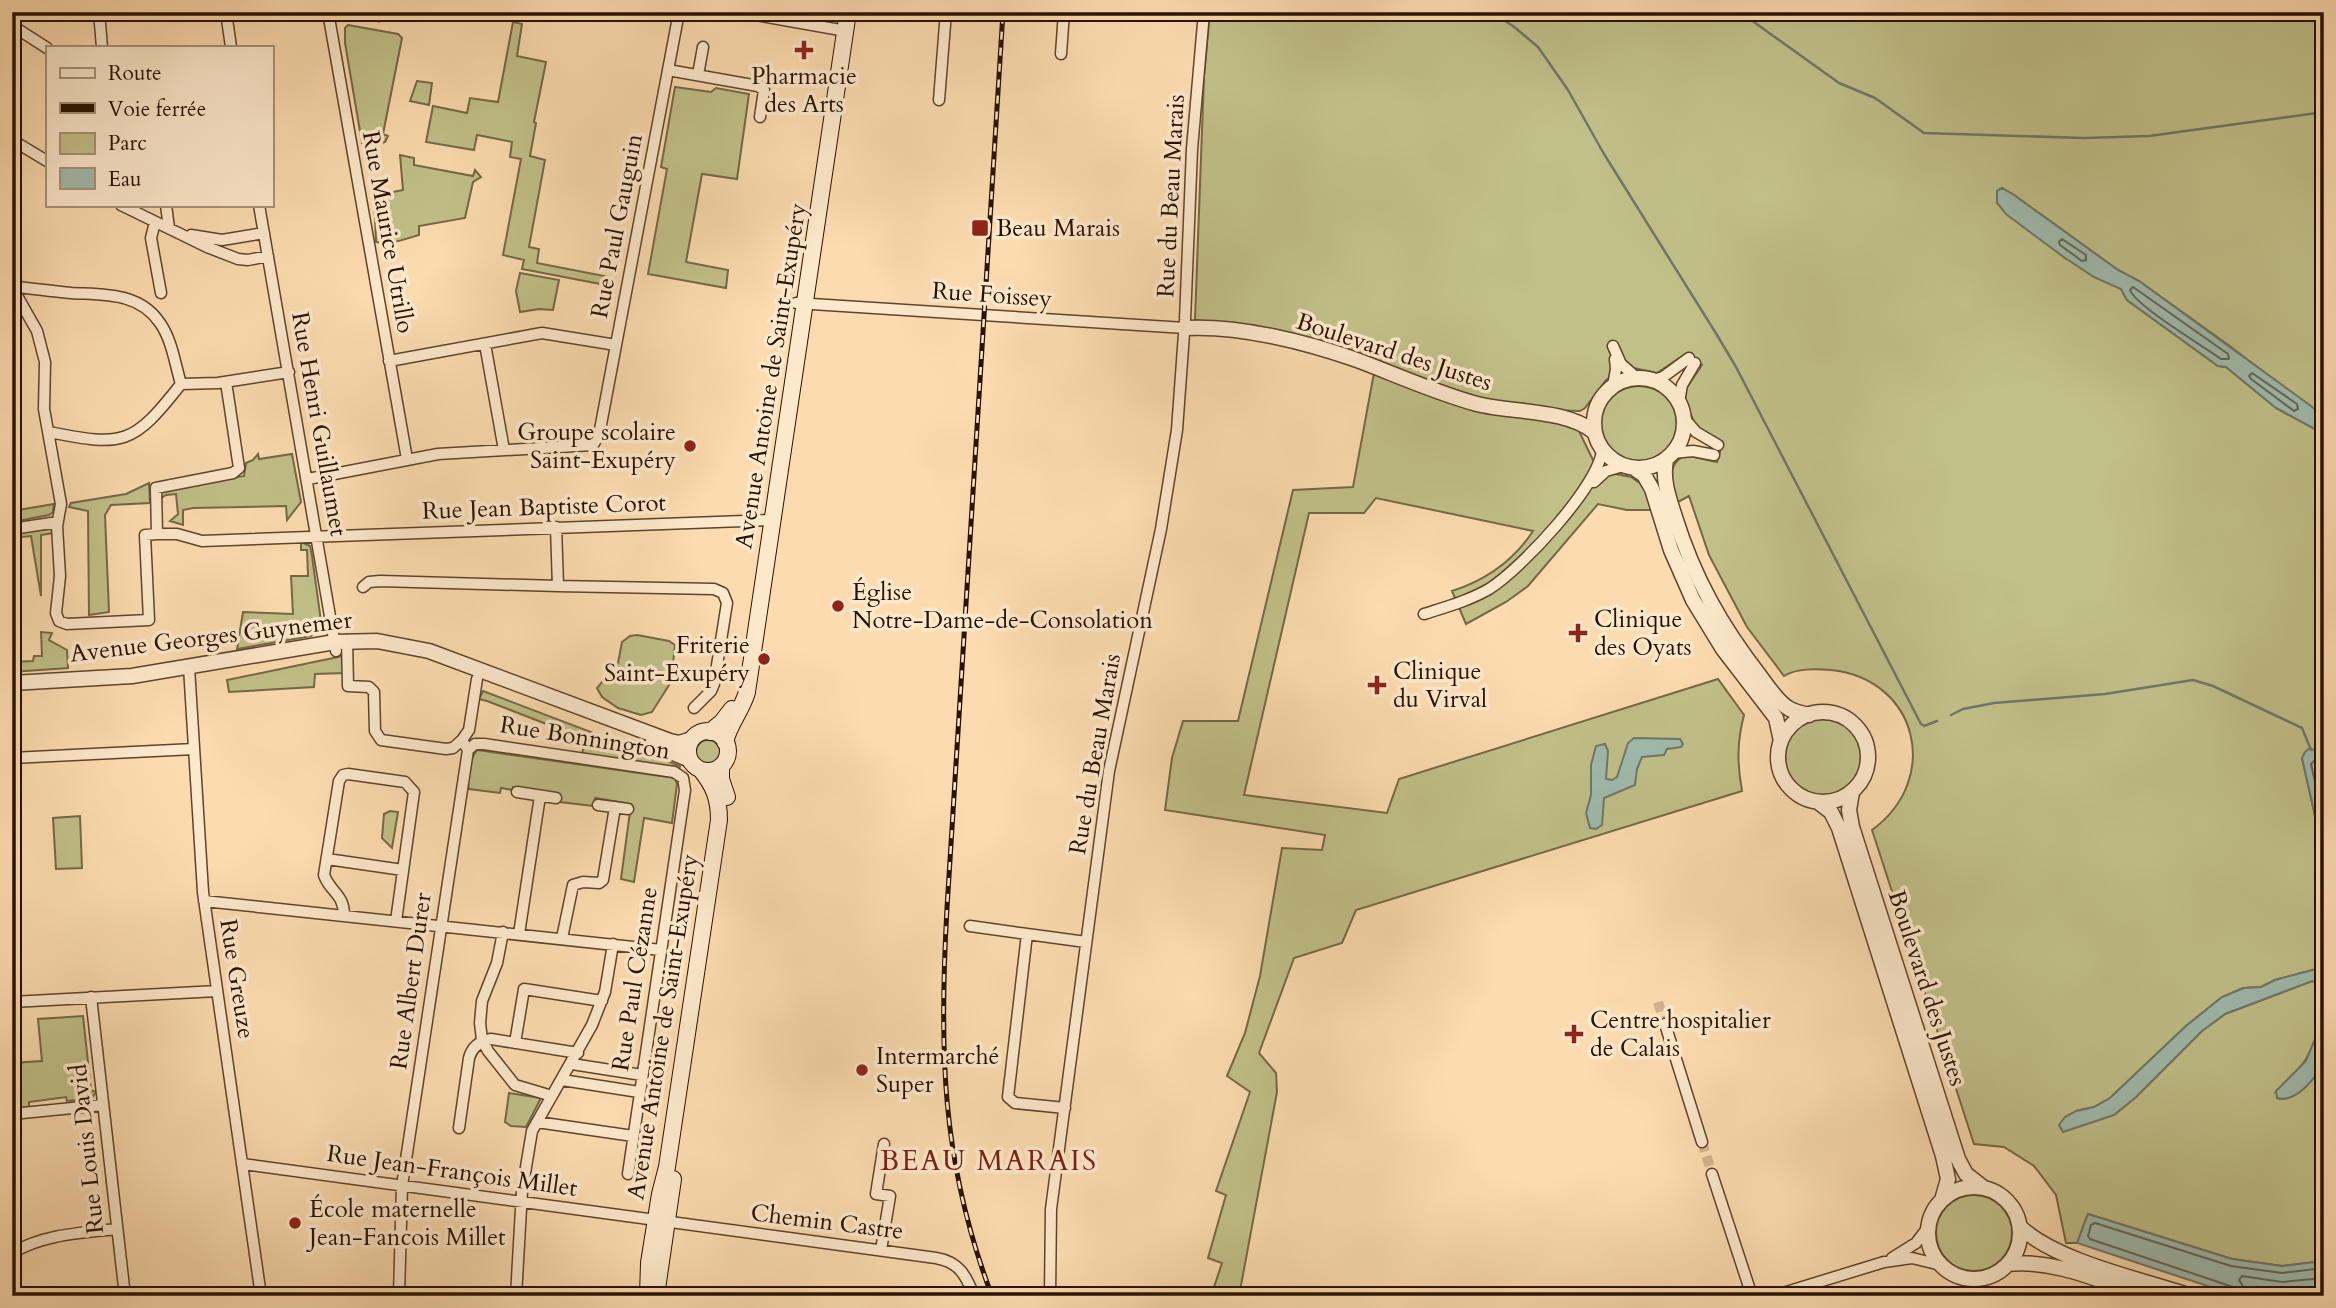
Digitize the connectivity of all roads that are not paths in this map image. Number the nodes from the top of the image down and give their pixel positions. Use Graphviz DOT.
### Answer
graph roads {
  1 [pos="99,12"];
  2 [pos="226,12"];
  3 [pos="328,12"];
  4 [pos="679,12"];
  5 [pos="739,12"];
  6 [pos="840,12"];
  7 [pos="849,12"];
  8 [pos="946,12"];
  9 [pos="1064,12"];
  10 [pos="1204,12"];
  11 [pos="15,28"];
  12 [pos="842,31"];
  13 [pos="12,41"];
  14 [pos="102,46"];
  15 [pos="232,46"];
  16 [pos="46,47"];
  17 [pos="703,47"];
  18 [pos="1062,54"];
  19 [pos="668,70"];
  20 [pos="698,75"];
  21 [pos="939,100"];
  22 [pos="760,117"];
  23 [pos="12,140"];
  24 [pos="46,160"];
  25 [pos="166,206"];
  26 [pos="259,206"];
  27 [pos="138,209"];
  28 [pos="155,222"];
  29 [pos="169,228"];
  30 [pos="264,233"];
  31 [pos="268,256"];
  32 [pos="12,286"];
  33 [pos="161,293"];
  34 [pos="800,303"];
  35 [pos="1185,328"];
  36 [pos="485,344"];
  37 [pos="616,345"];
  38 [pos="389,361"];
  39 [pos="289,372"];
  40 [pos="1637,378"];
  41 [pos="1653,380"];
  42 [pos="226,382"];
  43 [pos="181,384"];
  44 [pos="1613,386"];
  45 [pos="1600,400"];
  46 [pos="1679,402"];
  47 [pos="1547,415"];
  48 [pos="1684,418"];
  49 [pos="49,432"];
  50 [pos="1594,432"];
  51 [pos="504,450"];
  52 [pos="1602,450"];
  53 [pos="1670,456"];
  54 [pos="407,459"];
  55 [pos="1629,467"];
  56 [pos="308,479"];
  57 [pos="1579,496"];
  58 [pos="768,520"];
  59 [pos="58,522"];
  60 [pos="556,527"];
  61 [pos="12,529"];
  62 [pos="157,534"];
  63 [pos="317,536"];
  64 [pos="558,586"];
  65 [pos="363,587"];
  66 [pos="1424,614"];
  67 [pos="341,646"];
  68 [pos="189,672"];
  69 [pos="477,679"];
  70 [pos="12,683"];
  71 [pos="12,691"];
  72 [pos="694,708"];
  73 [pos="1809,715"];
  74 [pos="710,732"];
  75 [pos="692,739"];
  76 [pos="1781,741"];
  77 [pos="725,742"];
  78 [pos="465,745"];
  79 [pos="194,749"];
  80 [pos="12,758"];
  81 [pos="696,765"];
  82 [pos="721,766"];
  83 [pos="685,790"];
  84 [pos="517,792"];
  85 [pos="1852,792"];
  86 [pos="540,796"];
  87 [pos="556,798"];
  88 [pos="1818,802"];
  89 [pos="598,805"];
  90 [pos="615,807"];
  91 [pos="628,809"];
  92 [pos="327,859"];
  93 [pos="403,870"];
  94 [pos="204,901"];
  95 [pos="344,915"];
  96 [pos="396,920"];
  97 [pos="441,925"];
  98 [pos="970,926"];
  99 [pos="503,932"];
  100 [pos="519,934"];
  101 [pos="1027,934"];
  102 [pos="562,939"];
  103 [pos="1086,943"];
  104 [pos="613,944"];
  105 [pos="661,950"];
  106 [pos="217,991"];
  107 [pos="91,997"];
  108 [pos="12,1002"];
  109 [pos="602,1002"];
  110 [pos="1665,1024"];
  111 [pos="482,1040"];
  112 [pos="515,1043"];
  113 [pos="578,1053"];
  114 [pos="572,1064"];
  115 [pos="642,1075"];
  116 [pos="562,1080"];
  117 [pos="639,1093"];
  118 [pos="552,1096"];
  119 [pos="103,1105"];
  120 [pos="1065,1108"];
  121 [pos="12,1114"];
  122 [pos="537,1122"];
  123 [pos="459,1128"];
  124 [pos="633,1136"];
  125 [pos="1702,1142"];
  126 [pos="884,1143"];
  127 [pos="243,1164"];
  128 [pos="628,1174"];
  129 [pos="1713,1174"];
  130 [pos="402,1186"];
  131 [pos="1984,1188"];
  132 [pos="1942,1200"];
  133 [pos="522,1202"];
  134 [pos="661,1221"];
  135 [pos="1929,1226"];
  136 [pos="2020,1227"];
  137 [pos="117,1229"];
  138 [pos="881,1250"];
  139 [pos="13,1253"];
  140 [pos="1884,1262"];
  141 [pos="2008,1264"];
  142 [pos="1941,1265"];
  143 [pos="125,1296"];
  144 [pos="261,1296"];
  145 [pos="399,1296"];
  146 [pos="516,1296"];
  147 [pos="648,1296"];
  148 [pos="656,1296"];
  149 [pos="974,1296"];
  150 [pos="1050,1296"];
  151 [pos="1752,1296"];
  152 [pos="1773,1296"];
  153 [pos="2147,1296"];
  154 [pos="2191,1296"];
  1 -- 14 [label="street"];
  2 -- 15 [label="street"];
  3 -- 38 [label="street, Rue Maurice Utrillo"];
  4 -- 19 [label="street, Rue Paul Gauguin"];
  5 -- 12 [label="street"];
  6 -- 12 [label="main road, Avenue Antoine de Saint-Exupéry"];
  7 -- 12 [label="main road, Avenue Antoine de Saint-Exupéry"];
  8 -- 21 [label="street"];
  9 -- 18 [label="street"];
  10 -- 35 [label="street, Rue du Beau Marais"];
  11 -- 13 [label="street"];
  11 -- 16 [label="street"];
  12 -- 34 [label="main road, Avenue Antoine de Saint-Exupéry"];
  17 -- 20 [label="street"];
  19 -- 20 [label="street"];
  19 -- 37 [label="street, Rue Paul Gauguin"];
  20 -- 22 [label="street"];
  23 -- 24 [label="street"];
  25 -- 29 [label="street"];
  26 -- 30 [label="street, Rue Henri Guillaumet"];
  27 -- 28 [label="street"];
  28 -- 29 [label="street"];
  28 -- 33 [label="street"];
  29 -- 30 [label="street"];
  29 -- 31 [label="street"];
  30 -- 31 [label="street, Rue Henri Guillaumet"];
  31 -- 39 [label="street, Rue Henri Guillaumet"];
  32 -- 43 [label="street"];
  32 -- 49 [label="street"];
  34 -- 35 [label="street, Rue Foissey"];
  34 -- 58 [label="main road, Avenue Antoine de Saint-Exupéry"];
  35 -- 47 [label="street, Boulevard des Justes"];
  35 -- 103 [label="street, Rue du Beau Marais"];
  36 -- 37 [label="street, Rue Paul Gauguin"];
  36 -- 38 [label="street, Rue Paul Gauguin"];
  36 -- 51 [label="street"];
  37 -- 51 [label="street"];
  38 -- 54 [label="street, Rue Maurice Utrillo"];
  39 -- 42 [label="street"];
  39 -- 56 [label="street, Rue Henri Guillaumet"];
  40 -- 41 [label="street"];
  40 -- 44 [label="street"];
  40 -- 44 [label="street"];
  41 -- 46 [label="street"];
  41 -- 46 [label="street"];
  42 -- 43 [label="street"];
  42 -- 62 [label="street"];
  43 -- 49 [label="street"];
  44 -- 45 [label="street"];
  45 -- 47 [label="street, Boulevard des Justes"];
  45 -- 50 [label="street"];
  46 -- 48 [label="street"];
  47 -- 50 [label="street, Boulevard des Justes"];
  48 -- 53 [label="street"];
  48 -- 53 [label="street"];
  49 -- 59 [label="street"];
  50 -- 52 [label="street"];
  51 -- 54 [label="street"];
  52 -- 55 [label="street"];
  52 -- 57 [label="street"];
  53 -- 55 [label="street"];
  53 -- 73 [label="street"];
  54 -- 56 [label="street"];
  55 -- 57 [label="street"];
  55 -- 76 [label="street"];
  56 -- 63 [label="street, Rue Henri Guillaumet"];
  57 -- 66 [label="street"];
  58 -- 60 [label="street, Rue Jean Baptiste Corot"];
  58 -- 74 [label="main road, Avenue Antoine de Saint-Exupéry"];
  58 -- 77 [label="main road, Avenue Antoine de Saint-Exupéry"];
  59 -- 61 [label="street"];
  59 -- 62 [label="street"];
  60 -- 63 [label="street, Rue Jean Baptiste Corot"];
  60 -- 64 [label="street"];
  62 -- 63 [label="street, Rue Jean Baptiste Corot"];
  63 -- 67 [label="street, Rue Henri Guillaumet"];
  64 -- 65 [label="street"];
  64 -- 72 [label="street"];
  67 -- 68 [label="street, Avenue Georges Guynemer"];
  67 -- 69 [label="street, Avenue Georges Guynemer"];
  67 -- 75 [label="street, Avenue Georges Guynemer"];
  67 -- 78 [label="street, Rue Henri Guillaumet"];
  68 -- 70 [label="street, Avenue Georges Guynemer"];
  68 -- 71 [label="street, Avenue Georges Guynemer"];
  68 -- 79 [label="street, Rue Greuze"];
  69 -- 78 [label="street, Rue Albert Durer"];
  69 -- 81 [label="street, Avenue Georges Guynemer"];
  73 -- 76 [label="street"];
  73 -- 85 [label="street"];
  74 -- 75 [label="main road"];
  74 -- 77 [label="main road"];
  75 -- 81 [label="main road"];
  76 -- 88 [label="street"];
  77 -- 82 [label="main road"];
  78 -- 83 [label="street, Rue Bonnington"];
  78 -- 97 [label="street, Rue Albert Durer"];
  79 -- 80 [label="street"];
  79 -- 94 [label="street, Rue Greuze"];
  81 -- 82 [label="main road"];
  81 -- 134 [label="main road, Avenue Antoine de Saint-Exupéry"];
  82 -- 134 [label="main road, Avenue Antoine de Saint-Exupéry"];
  83 -- 105 [label="street, Rue Paul Cézanne"];
  84 -- 86 [label="street"];
  85 -- 88 [label="street"];
  85 -- 131 [label="street, Boulevard des Justes"];
  86 -- 87 [label="street"];
  86 -- 100 [label="street"];
  88 -- 132 [label="street, Boulevard des Justes"];
  89 -- 90 [label="street"];
  90 -- 91 [label="street"];
  90 -- 102 [label="street"];
  92 -- 93 [label="street"];
  92 -- 93 [label="street"];
  92 -- 95 [label="street"];
  93 -- 96 [label="street"];
  94 -- 95 [label="street"];
  94 -- 106 [label="street, Rue Greuze"];
  95 -- 96 [label="street"];
  96 -- 97 [label="street"];
  97 -- 99 [label="street"];
  97 -- 130 [label="street, Rue Albert Durer"];
  98 -- 101 [label="street"];
  99 -- 100 [label="street"];
  99 -- 111 [label="street"];
  100 -- 102 [label="street"];
  101 -- 103 [label="street"];
  101 -- 120 [label="street"];
  102 -- 104 [label="street"];
  103 -- 120 [label="street, Rue du Beau Marais"];
  104 -- 105 [label="street"];
  104 -- 109 [label="street"];
  105 -- 115 [label="street, Rue Paul Cézanne"];
  106 -- 107 [label="street"];
  106 -- 127 [label="street, Rue Greuze"];
  107 -- 108 [label="street"];
  107 -- 119 [label="street, Rue Louis David"];
  109 -- 112 [label="street"];
  109 -- 113 [label="street"];
  110 -- 125 [label="street"];
  111 -- 112 [label="street"];
  111 -- 118 [label="street"];
  111 -- 123 [label="street"];
  112 -- 113 [label="street"];
  113 -- 114 [label="street"];
  114 -- 115 [label="street"];
  114 -- 116 [label="street"];
  115 -- 117 [label="street, Rue Paul Cézanne"];
  116 -- 117 [label="street"];
  116 -- 118 [label="street"];
  117 -- 124 [label="street, Rue Paul Cézanne"];
  118 -- 122 [label="street"];
  119 -- 121 [label="street"];
  119 -- 137 [label="street, Rue Louis David"];
  120 -- 150 [label="street, Rue du Beau Marais"];
  122 -- 124 [label="street"];
  122 -- 133 [label="street"];
  124 -- 128 [label="street, Rue Paul Cézanne"];
  126 -- 138 [label="street"];
  127 -- 130 [label="street, Rue Jean-François Millet"];
  127 -- 144 [label="street, Rue Greuze"];
  129 -- 151 [label="street"];
  130 -- 133 [label="street, Rue Jean-François Millet"];
  130 -- 145 [label="street, Rue Albert Durer"];
  131 -- 132 [label="street"];
  131 -- 136 [label="street"];
  132 -- 135 [label="street"];
  133 -- 134 [label="street, Rue Jean-François Millet"];
  133 -- 146 [label="street"];
  134 -- 138 [label="street, Chemin Castre"];
  134 -- 147 [label="main road, Avenue Antoine de Saint-Exupéry"];
  134 -- 148 [label="main road, Avenue Antoine de Saint-Exupéry"];
  135 -- 140 [label="street"];
  135 -- 142 [label="street"];
  136 -- 141 [label="street"];
  136 -- 154 [label="street"];
  137 -- 139 [label="street"];
  137 -- 143 [label="street, Rue Louis David"];
  138 -- 149 [label="street, Chemin Castre"];
  140 -- 142 [label="street"];
  140 -- 152 [label="street"];
  141 -- 142 [label="street"];
  141 -- 153 [label="street"];
}
